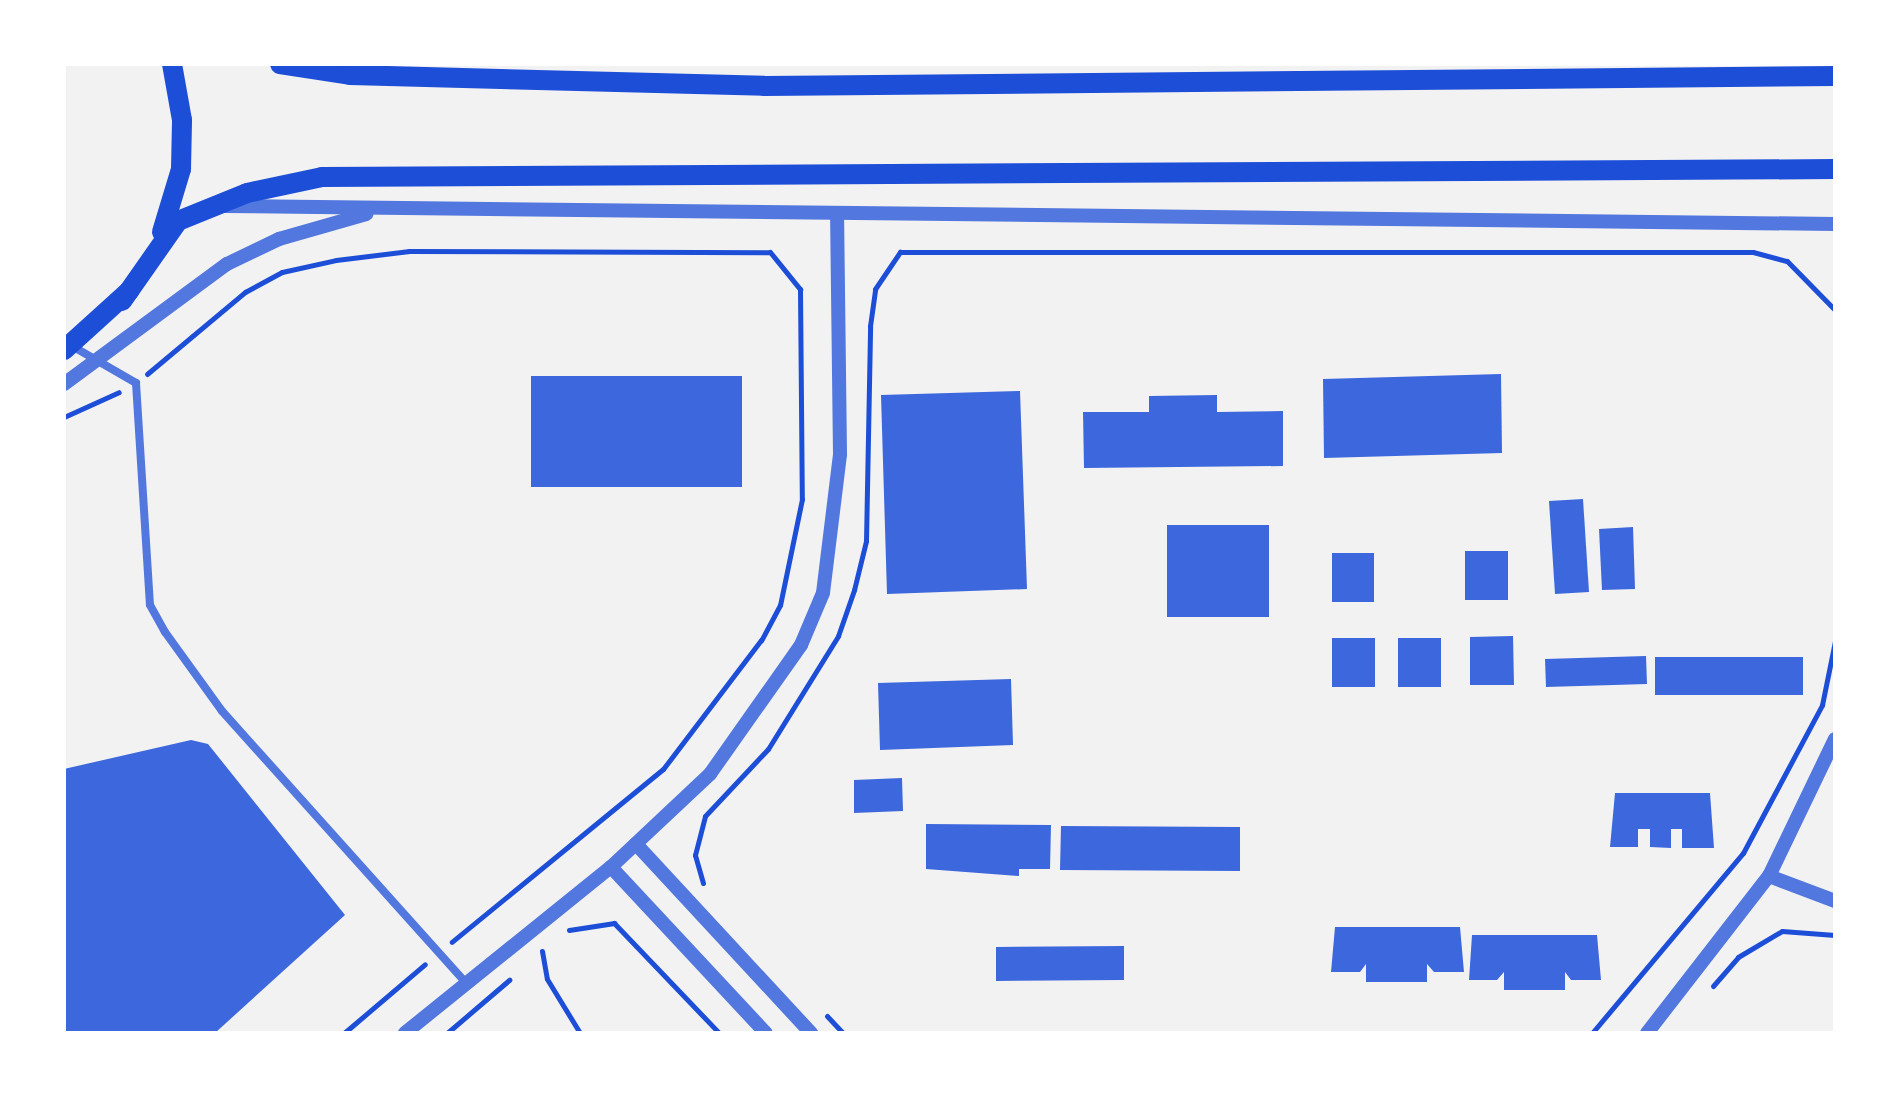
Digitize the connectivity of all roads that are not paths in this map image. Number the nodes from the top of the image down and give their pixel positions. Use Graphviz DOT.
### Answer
graph roads {
  1 [pos="172,64"];
  2 [pos="280,64"];
  3 [pos="1835,76"];
  4 [pos="1835,169"];
  5 [pos="211,206"];
  6 [pos="387,209"];
  7 [pos="837,218"];
  8 [pos="1835,224"];
  9 [pos="122,301"];
  10 [pos="68,348"];
  11 [pos="99,362"];
  12 [pos="64,384"];
  13 [pos="1835,739"];
  14 [pos="636,844"];
  15 [pos="611,867"];
  16 [pos="1769,876"];
  17 [pos="1835,901"];
  18 [pos="465,982"];
  19 [pos="405,1033"];
  20 [pos="766,1033"];
  21 [pos="811,1033"];
  22 [pos="1647,1033"];
  1 -- 9 [label="main road"];
  2 -- 3 [label="main road"];
  4 -- 5 [label="main road"];
  5 -- 6 [label="street"];
  5 -- 9 [label="main road"];
  6 -- 7 [label="street"];
  6 -- 11 [label="street"];
  7 -- 8 [label="street"];
  7 -- 14 [label="street"];
  9 -- 10 [label="main road"];
  10 -- 11 [label="street"];
  11 -- 12 [label="street"];
  11 -- 18 [label="street"];
  13 -- 16 [label="street"];
  14 -- 15 [label="street"];
  14 -- 21 [label="street"];
  15 -- 18 [label="street"];
  15 -- 20 [label="street"];
  16 -- 17 [label="street"];
  16 -- 22 [label="street"];
  18 -- 19 [label="street"];
}
